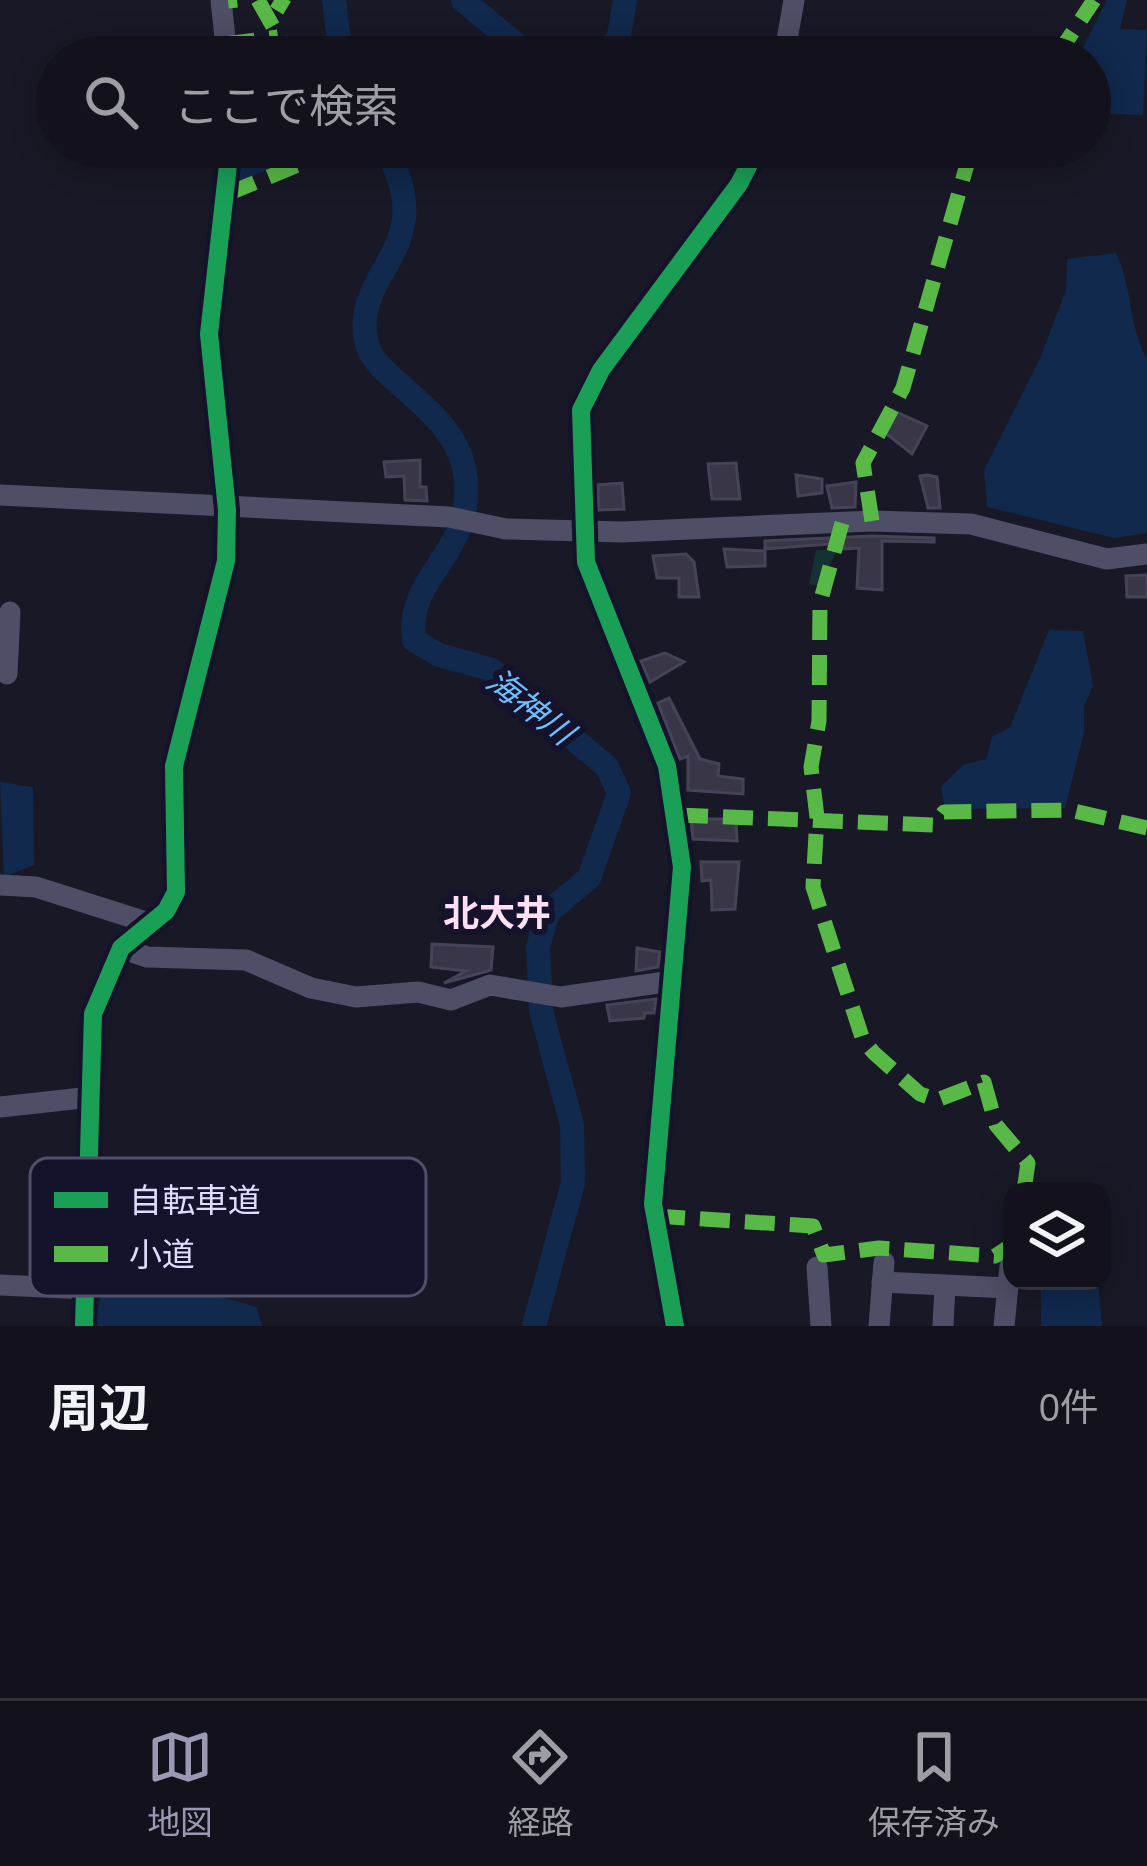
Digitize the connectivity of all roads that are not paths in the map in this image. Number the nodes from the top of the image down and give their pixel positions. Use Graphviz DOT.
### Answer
graph roads {
  1 [pos="221,0"];
  2 [pos="794,0"];
  3 [pos="225,36"];
  4 [pos="788,36"];
  5 [pos="228,168"];
  6 [pos="747,168"];
  7 [pos="0,494"];
  8 [pos="227,510"];
  9 [pos="584,531"];
  10 [pos="1147,554"];
  11 [pos="10,612"];
  12 [pos="11,676"];
  13 [pos="0,886"];
  14 [pos="146,922"];
  15 [pos="122,948"];
  16 [pos="672,981"];
  17 [pos="92,1096"];
  18 [pos="0,1107"];
  19 [pos="91,1158"];
  20 [pos="817,1267"];
  21 [pos="945,1285"];
  22 [pos="0,1286"];
  23 [pos="30,1287"];
  24 [pos="1003,1288"];
  25 [pos="1008,1290"];
  26 [pos="88,1296"];
  27 [pos="84,1326"];
  28 [pos="675,1326"];
  29 [pos="820,1326"];
  30 [pos="879,1326"];
  31 [pos="943,1326"];
  32 [pos="1004,1326"];
  1 -- 3 [label="street"];
  2 -- 4 [label="street"];
  5 -- 8 [label="street"];
  6 -- 9 [label="street"];
  7 -- 8 [label="street"];
  8 -- 9 [label="street"];
  8 -- 14 [label="street"];
  9 -- 10 [label="street"];
  9 -- 16 [label="street"];
  11 -- 12 [label="street"];
  13 -- 14 [label="street"];
  14 -- 15 [label="street"];
  15 -- 16 [label="street"];
  15 -- 17 [label="street"];
  16 -- 28 [label="street"];
  17 -- 18 [label="street"];
  17 -- 19 [label="street"];
  20 -- 29 [label="street"];
  21 -- 24 [label="street"];
  21 -- 30 [label="street"];
  21 -- 31 [label="street"];
  22 -- 23 [label="street"];
  25 -- 32 [label="street"];
  26 -- 27 [label="street"];
}
